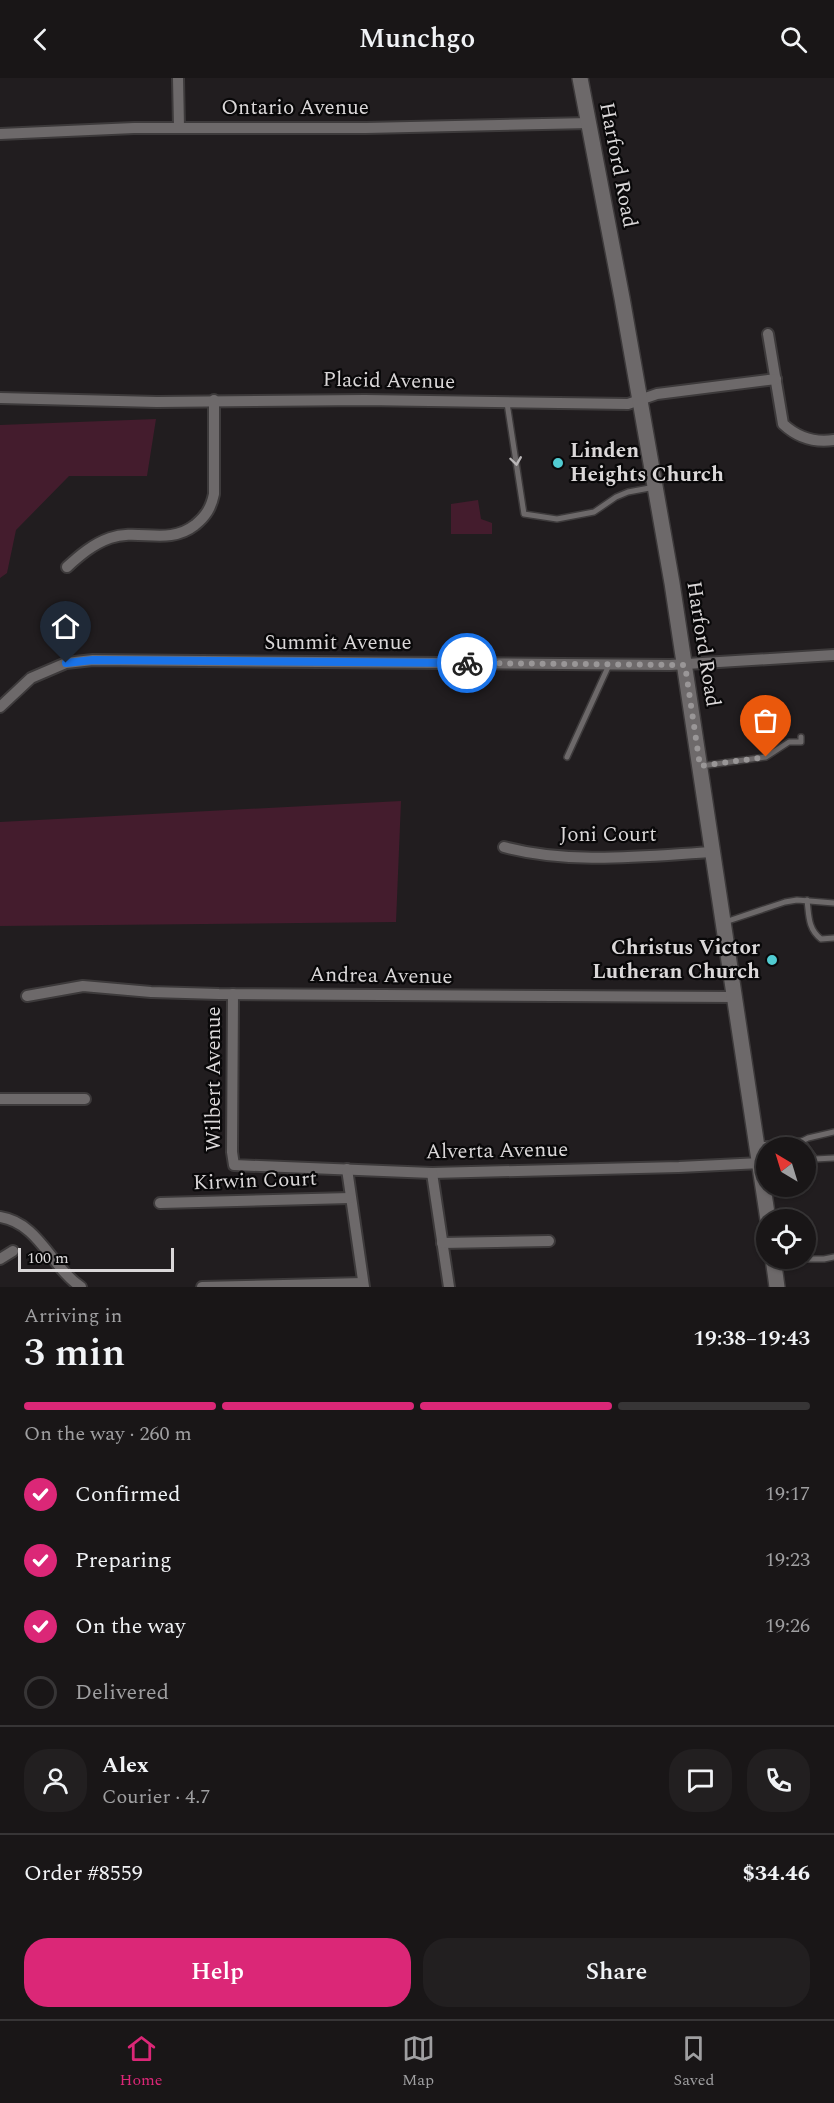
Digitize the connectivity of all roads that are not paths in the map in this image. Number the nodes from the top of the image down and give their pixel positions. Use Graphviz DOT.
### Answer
graph roads {
  1 [pos="178,78"];
  2 [pos="580,78"];
  3 [pos="590,123"];
  4 [pos="179,127"];
  5 [pos="0,134"];
  6 [pos="768,334"];
  7 [pos="776,379"];
  8 [pos="0,398"];
  9 [pos="214,400"];
  10 [pos="640,400"];
  11 [pos="507,403"];
  12 [pos="834,440"];
  13 [pos="656,487"];
  14 [pos="68,567"];
  15 [pos="834,655"];
  16 [pos="610,663"];
  17 [pos="685,665"];
  18 [pos="0,708"];
  19 [pos="801,737"];
  20 [pos="567,758"];
  21 [pos="700,766"];
  22 [pos="504,848"];
  23 [pos="712,852"];
  24 [pos="807,900"];
  25 [pos="834,903"];
  26 [pos="724,922"];
  27 [pos="834,938"];
  28 [pos="233,994"];
  29 [pos="27,996"];
  30 [pos="735,997"];
  31 [pos="0,1099"];
  32 [pos="85,1099"];
  33 [pos="834,1132"];
  34 [pos="757,1137"];
  35 [pos="812,1137"];
  36 [pos="834,1158"];
  37 [pos="816,1160"];
  38 [pos="756,1163"];
  39 [pos="234,1165"];
  40 [pos="347,1169"];
  41 [pos="432,1173"];
  42 [pos="350,1197"];
  43 [pos="160,1203"];
  44 [pos="0,1217"];
  45 [pos="549,1241"];
  46 [pos="442,1243"];
  47 [pos="13,1251"];
  48 [pos="834,1257"];
  49 [pos="0,1258"];
  50 [pos="816,1260"];
  51 [pos="774,1269"];
  52 [pos="363,1285"];
  53 [pos="81,1287"];
  54 [pos="202,1287"];
  55 [pos="449,1287"];
  56 [pos="777,1287"];
  1 -- 4 [label="street"];
  2 -- 3 [label="main road, Harford Road"];
  3 -- 4 [label="street, Ontario Avenue"];
  3 -- 10 [label="main road, Harford Road"];
  4 -- 5 [label="street, Ontario Avenue"];
  6 -- 7 [label="street"];
  7 -- 10 [label="street, Placid Avenue"];
  7 -- 12 [label="street"];
  8 -- 9 [label="street, Placid Avenue"];
  9 -- 11 [label="street, Placid Avenue"];
  9 -- 14 [label="street"];
  10 -- 11 [label="street, Placid Avenue"];
  10 -- 13 [label="main road, Harford Road"];
  11 -- 13 [label="lane, one-way"];
  13 -- 17 [label="main road, Harford Road"];
  15 -- 17 [label="street, Summit Avenue"];
  16 -- 17 [label="street, Summit Avenue"];
  16 -- 18 [label="street, Summit Avenue"];
  16 -- 20 [label="lane"];
  17 -- 21 [label="main road, Harford Road"];
  19 -- 21 [label="lane"];
  21 -- 23 [label="main road, Harford Road"];
  22 -- 23 [label="street, Joni Court"];
  23 -- 26 [label="main road, Harford Road"];
  24 -- 25 [label="lane"];
  24 -- 26 [label="lane"];
  24 -- 27 [label="lane"];
  26 -- 30 [label="main road, Harford Road"];
  28 -- 29 [label="street, Andrea Avenue"];
  28 -- 30 [label="street, Andrea Avenue"];
  28 -- 39 [label="street, Wilbert Avenue"];
  30 -- 34 [label="main road, Harford Road"];
  31 -- 32 [label="street"];
  33 -- 35 [label="lane"];
  36 -- 37 [label="lane"];
  38 -- 41 [label="street, Alverta Avenue"];
  39 -- 40 [label="street, Alverta Avenue"];
  40 -- 41 [label="street, Alverta Avenue"];
  40 -- 42 [label="street"];
  41 -- 46 [label="street"];
  42 -- 43 [label="street, Kirwin Court"];
  42 -- 52 [label="street"];
  44 -- 53 [label="street"];
  45 -- 46 [label="street"];
  46 -- 55 [label="street"];
  47 -- 49 [label="street"];
  48 -- 50 [label="lane"];
  51 -- 56 [label="main road"];
  52 -- 54 [label="street"];
}
